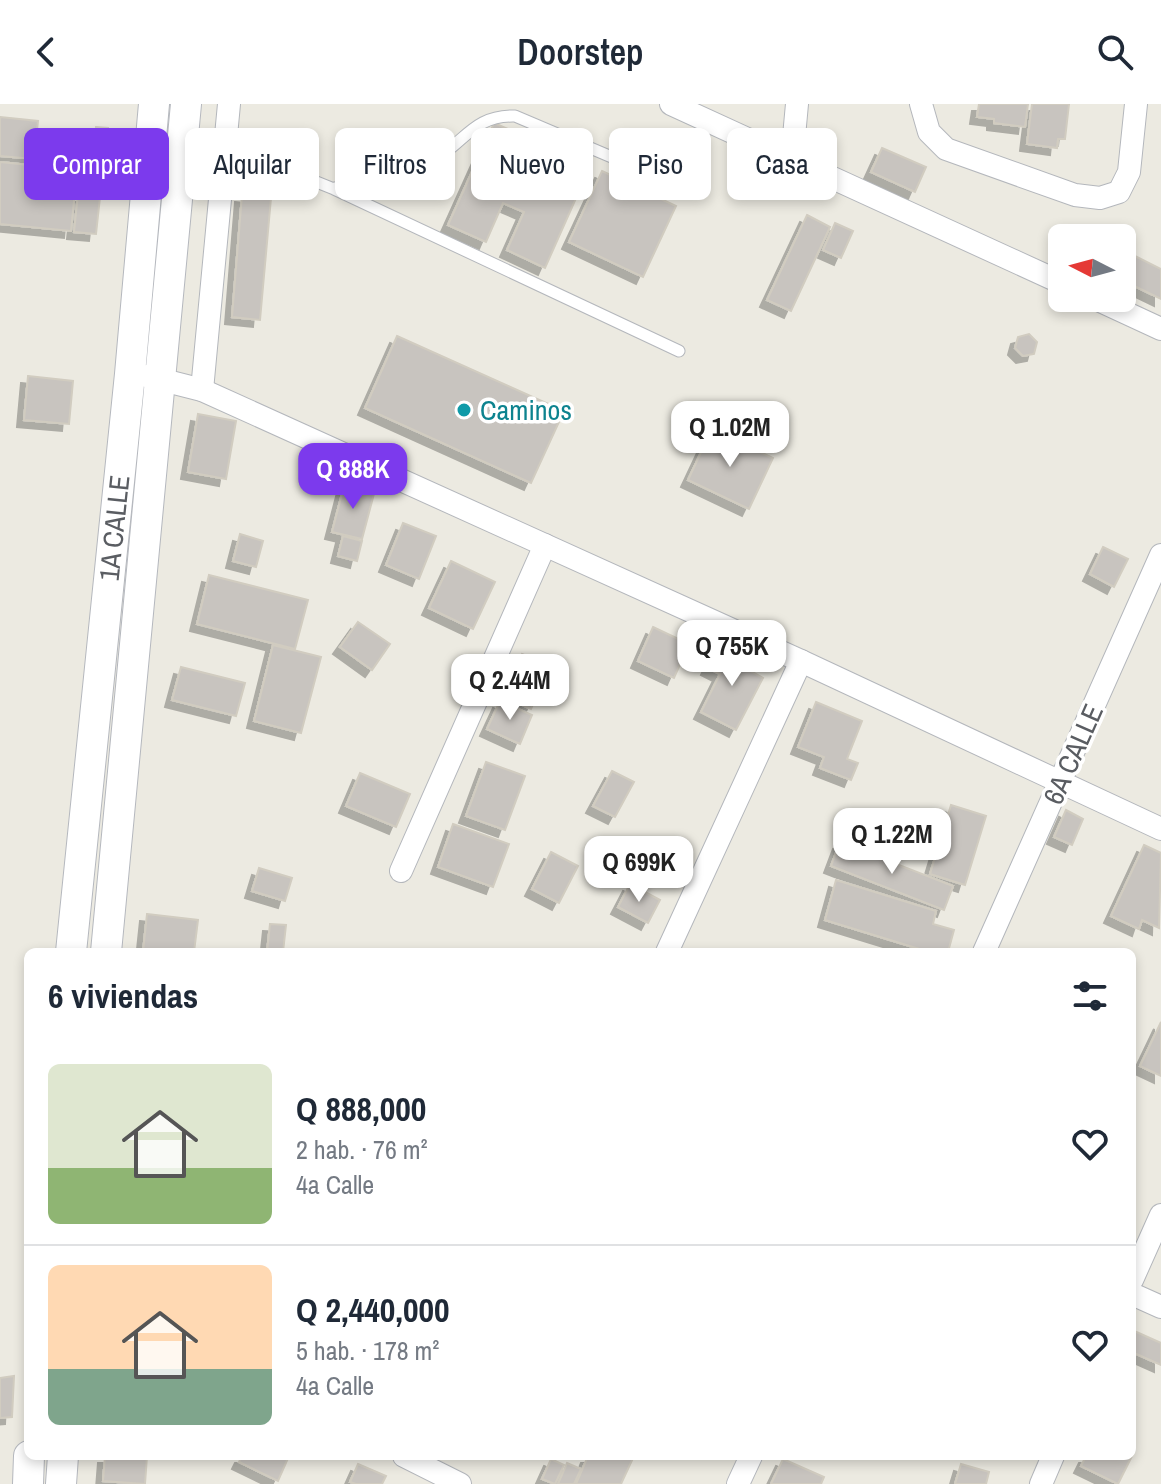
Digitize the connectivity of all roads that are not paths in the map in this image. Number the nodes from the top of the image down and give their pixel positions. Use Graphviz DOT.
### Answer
graph roads {
  1 [pos="229,104"];
  2 [pos="671,104"];
  3 [pos="797,104"];
  4 [pos="921,104"];
  5 [pos="1136,104"];
  6 [pos="153,116"];
  7 [pos="184,118"];
  8 [pos="227,128"];
  9 [pos="795,128"];
  10 [pos="727,129"];
  11 [pos="609,156"];
  12 [pos="837,179"];
  13 [pos="319,183"];
  14 [pos="334,189"];
  15 [pos="220,200"];
  16 [pos="1048,277"];
  17 [pos="1124,312"];
  18 [pos="1161,329"];
  19 [pos="679,351"];
  20 [pos="130,374"];
  21 [pos="162,378"];
  22 [pos="202,390"];
  23 [pos="545,545"];
  24 [pos="1161,555"];
  25 [pos="801,661"];
  26 [pos="1060,784"];
  27 [pos="1161,829"];
  28 [pos="401,871"];
  29 [pos="71,948"];
  30 [pos="106,948"];
  31 [pos="669,948"];
  32 [pos="986,948"];
  33 [pos="1161,1215"];
  34 [pos="1136,1271"];
  35 [pos="1136,1296"];
  36 [pos="1161,1307"];
  37 [pos="29,1460"];
  38 [pos="63,1460"];
  39 [pos="413,1460"];
  40 [pos="749,1460"];
  41 [pos="1051,1460"];
  42 [pos="438,1471"];
  43 [pos="28,1484"];
  44 [pos="61,1484"];
  45 [pos="460,1484"];
  46 [pos="738,1484"];
  47 [pos="1041,1484"];
  1 -- 8 [label="street"];
  2 -- 10 [label="street"];
  3 -- 9 [label="street"];
  4 -- 5 [label="street"];
  6 -- 7 [label="main road"];
  6 -- 20 [label="main road, 1A CALLE"];
  7 -- 21 [label="main road, 1A CALLE"];
  11 -- 14 [label="lane"];
  12 -- 16 [label="street"];
  13 -- 14 [label="lane"];
  14 -- 19 [label="lane"];
  15 -- 22 [label="street"];
  17 -- 18 [label="street"];
  20 -- 21 [label="street"];
  20 -- 29 [label="main road, 1A CALLE"];
  21 -- 22 [label="street"];
  21 -- 30 [label="main road, 1A CALLE"];
  22 -- 23 [label="street"];
  23 -- 25 [label="street"];
  23 -- 28 [label="street"];
  24 -- 26 [label="street, 6A CALLE"];
  25 -- 26 [label="street"];
  25 -- 31 [label="street"];
  26 -- 27 [label="street"];
  26 -- 32 [label="street, 6A CALLE"];
  33 -- 34 [label="street"];
  35 -- 36 [label="street"];
  37 -- 43 [label="main road"];
  38 -- 44 [label="main road"];
  39 -- 42 [label="street"];
  40 -- 46 [label="street"];
  41 -- 47 [label="street"];
  42 -- 45 [label="street"];
}
